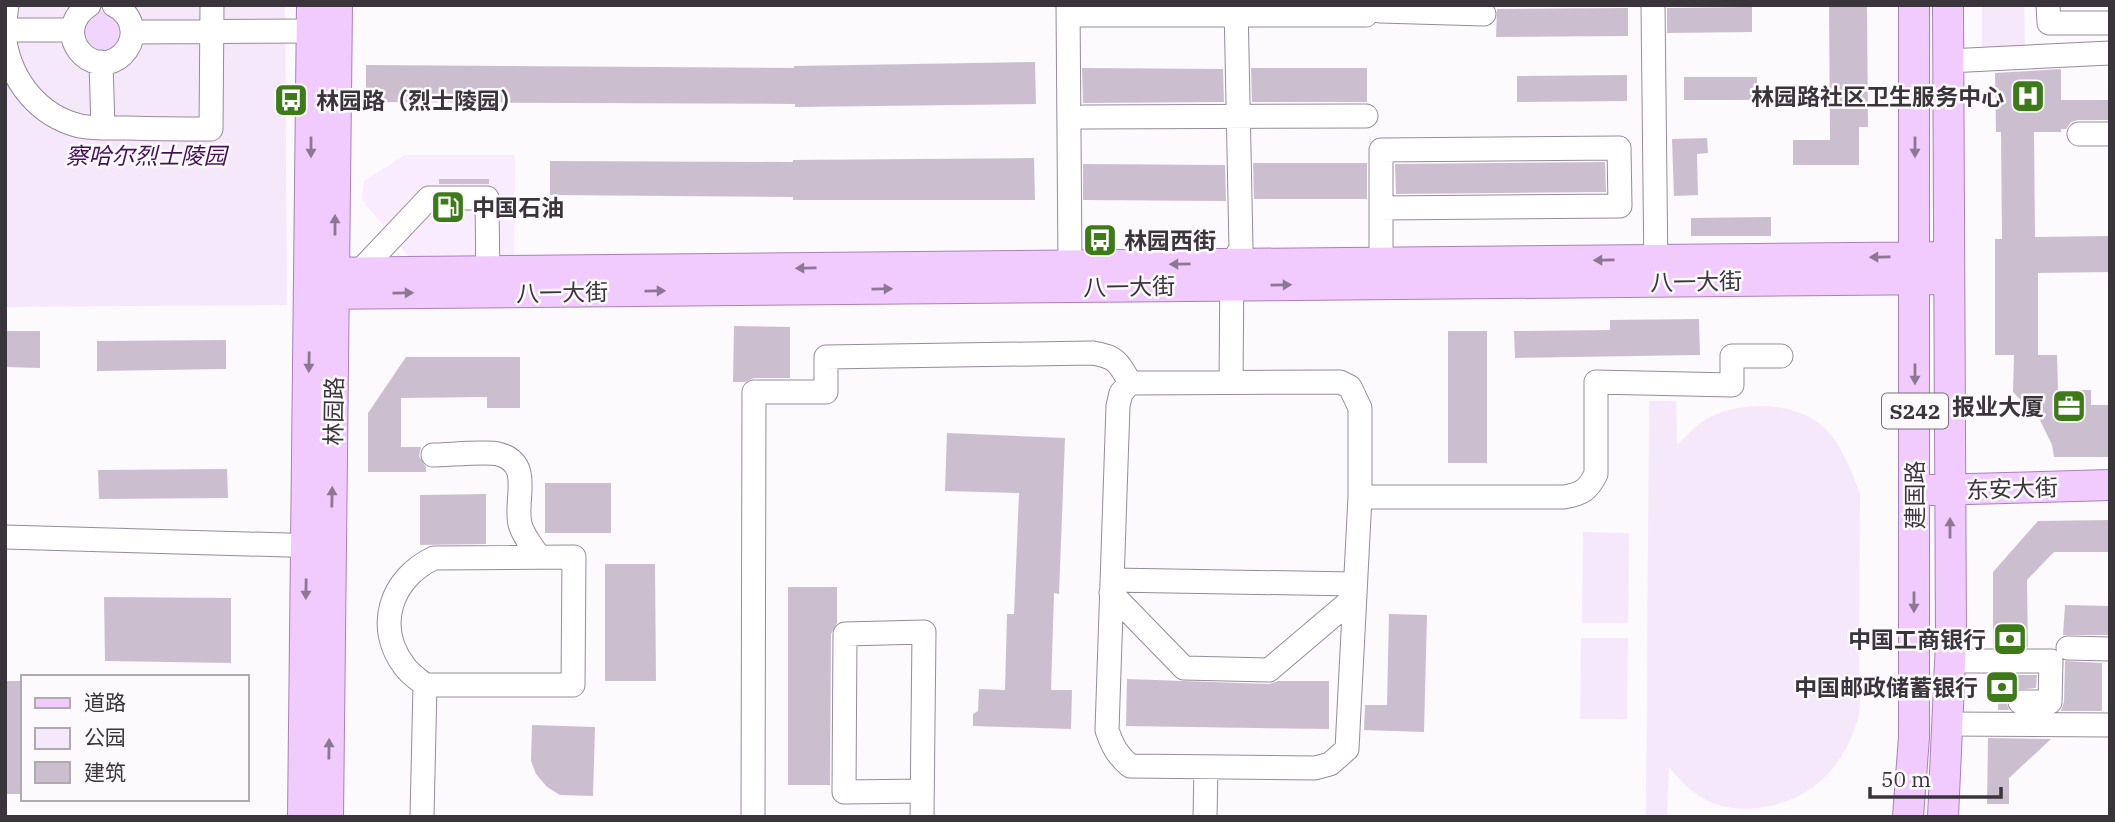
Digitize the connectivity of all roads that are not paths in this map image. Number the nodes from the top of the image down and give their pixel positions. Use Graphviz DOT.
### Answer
graph roads {
  1 [pos="7,5"];
  2 [pos="89,5"];
  3 [pos="114,5"];
  4 [pos="212,5"];
  5 [pos="337,5"];
  6 [pos="1653,5"];
  7 [pos="1914,5"];
  8 [pos="1948,5"];
  9 [pos="2048,5"];
  10 [pos="1236,10"];
  11 [pos="1373,10"];
  12 [pos="1069,13"];
  13 [pos="1485,14"];
  14 [pos="312,18"];
  15 [pos="5,20"];
  16 [pos="2110,23"];
  17 [pos="5,30"];
  18 [pos="72,30"];
  19 [pos="133,32"];
  20 [pos="211,32"];
  21 [pos="5,42"];
  22 [pos="2110,53"];
  23 [pos="1948,61"];
  24 [pos="101,62"];
  25 [pos="1238,116"];
  26 [pos="1366,116"];
  27 [pos="1084,117"];
  28 [pos="103,128"];
  29 [pos="2079,134"];
  30 [pos="2110,134"];
  31 [pos="1381,208"];
  32 [pos="1381,262"];
  33 [pos="1063,265"];
  34 [pos="1916,268"];
  35 [pos="1949,268"];
  36 [pos="1656,270"];
  37 [pos="1232,275"];
  38 [pos="488,282"];
  39 [pos="334,283"];
  40 [pos="1781,356"];
  41 [pos="1231,382"];
  42 [pos="1130,383"];
  43 [pos="433,455"];
  44 [pos="2110,485"];
  45 [pos="1914,490"];
  46 [pos="1950,490"];
  47 [pos="1360,497"];
  48 [pos="5,537"];
  49 [pos="319,546"];
  50 [pos="539,557"];
  51 [pos="1112,586"];
  52 [pos="1355,590"];
  53 [pos="2068,648"];
  54 [pos="2110,649"];
  55 [pos="1950,661"];
  56 [pos="425,685"];
  57 [pos="2020,702"];
  58 [pos="1947,724"];
  59 [pos="2110,725"];
  60 [pos="1206,768"];
  61 [pos="922,791"];
  62 [pos="303,817"];
  63 [pos="328,817"];
  64 [pos="422,817"];
  65 [pos="752,817"];
  66 [pos="922,817"];
  67 [pos="1205,817"];
  68 [pos="1908,817"];
  69 [pos="1943,817"];
  1 -- 15 [label="street"];
  2 -- 18 [label="street"];
  3 -- 19 [label="street"];
  4 -- 20 [label="street"];
  39 -- 5 [label="main road, 林园路, one-way"];
  6 -- 36 [label="street"];
  7 -- 34 [label="main road, 建国路 / S242, one-way"];
  8 -- 23 [label="main road, 建国路 / S242"];
  9 -- 16 [label="street"];
  10 -- 11 [label="street"];
  10 -- 12 [label="street"];
  10 -- 25 [label="street"];
  11 -- 13 [label="street"];
  12 -- 33 [label="street"];
  14 -- 20 [label="street"];
  14 -- 39 [label="main road, 林园路, one-way"];
  17 -- 18 [label="street"];
  18 -- 24 [label="street"];
  19 -- 20 [label="street"];
  19 -- 24 [label="street"];
  20 -- 28 [label="street"];
  21 -- 28 [label="street"];
  22 -- 23 [label="street"];
  23 -- 35 [label="main road, 建国路 / S242"];
  24 -- 28 [label="street"];
  25 -- 26 [label="street"];
  25 -- 27 [label="street"];
  25 -- 37 [label="street"];
  29 -- 30 [label="street"];
  31 -- 31 [label="street"];
  31 -- 32 [label="street"];
  36 -- 32 [label="main road, 八一大街, one-way"];
  32 -- 37 [label="main road, 八一大街"];
  37 -- 33 [label="main road, 八一大街, one-way"];
  33 -- 38 [label="main road, 八一大街, one-way"];
  34 -- 35 [label="main road, 八一大街"];
  34 -- 36 [label="main road, 八一大街"];
  34 -- 45 [label="main road, 建国路 / S242, one-way"];
  35 -- 46 [label="main road, 建国路 / S242"];
  37 -- 36 [label="main road, 八一大街, one-way"];
  38 -- 37 [label="main road, 八一大街, one-way"];
  37 -- 41 [label="street"];
  38 -- 39 [label="main road, 八一大街"];
  38 -- 39 [label="street"];
  39 -- 49 [label="main road, 林园路"];
  40 -- 47 [label="street"];
  41 -- 42 [label="street"];
  41 -- 47 [label="street"];
  42 -- 51 [label="street"];
  42 -- 65 [label="street"];
  43 -- 50 [label="street"];
  44 -- 46 [label="main road, 东安大街"];
  45 -- 46 [label="main road, 东安大街"];
  45 -- 68 [label="main road, 建国路 / S242, one-way"];
  55 -- 46 [label="main road, 建国路 / S242, one-way"];
  47 -- 52 [label="street"];
  48 -- 49 [label="street"];
  49 -- 62 [label="main road, 林园路, one-way"];
  63 -- 49 [label="main road, 林园路, one-way"];
  50 -- 56 [label="street"];
  50 -- 56 [label="street"];
  51 -- 52 [label="street"];
  51 -- 52 [label="street"];
  51 -- 60 [label="street"];
  52 -- 60 [label="street"];
  53 -- 54 [label="street"];
  55 -- 57 [label="street"];
  55 -- 58 [label="main road, 建国路 / S242"];
  56 -- 64 [label="street"];
  58 -- 59 [label="street"];
  58 -- 69 [label="main road, 建国路 / S242"];
  60 -- 67 [label="street"];
  61 -- 61 [label="street"];
  61 -- 66 [label="street"];
}
